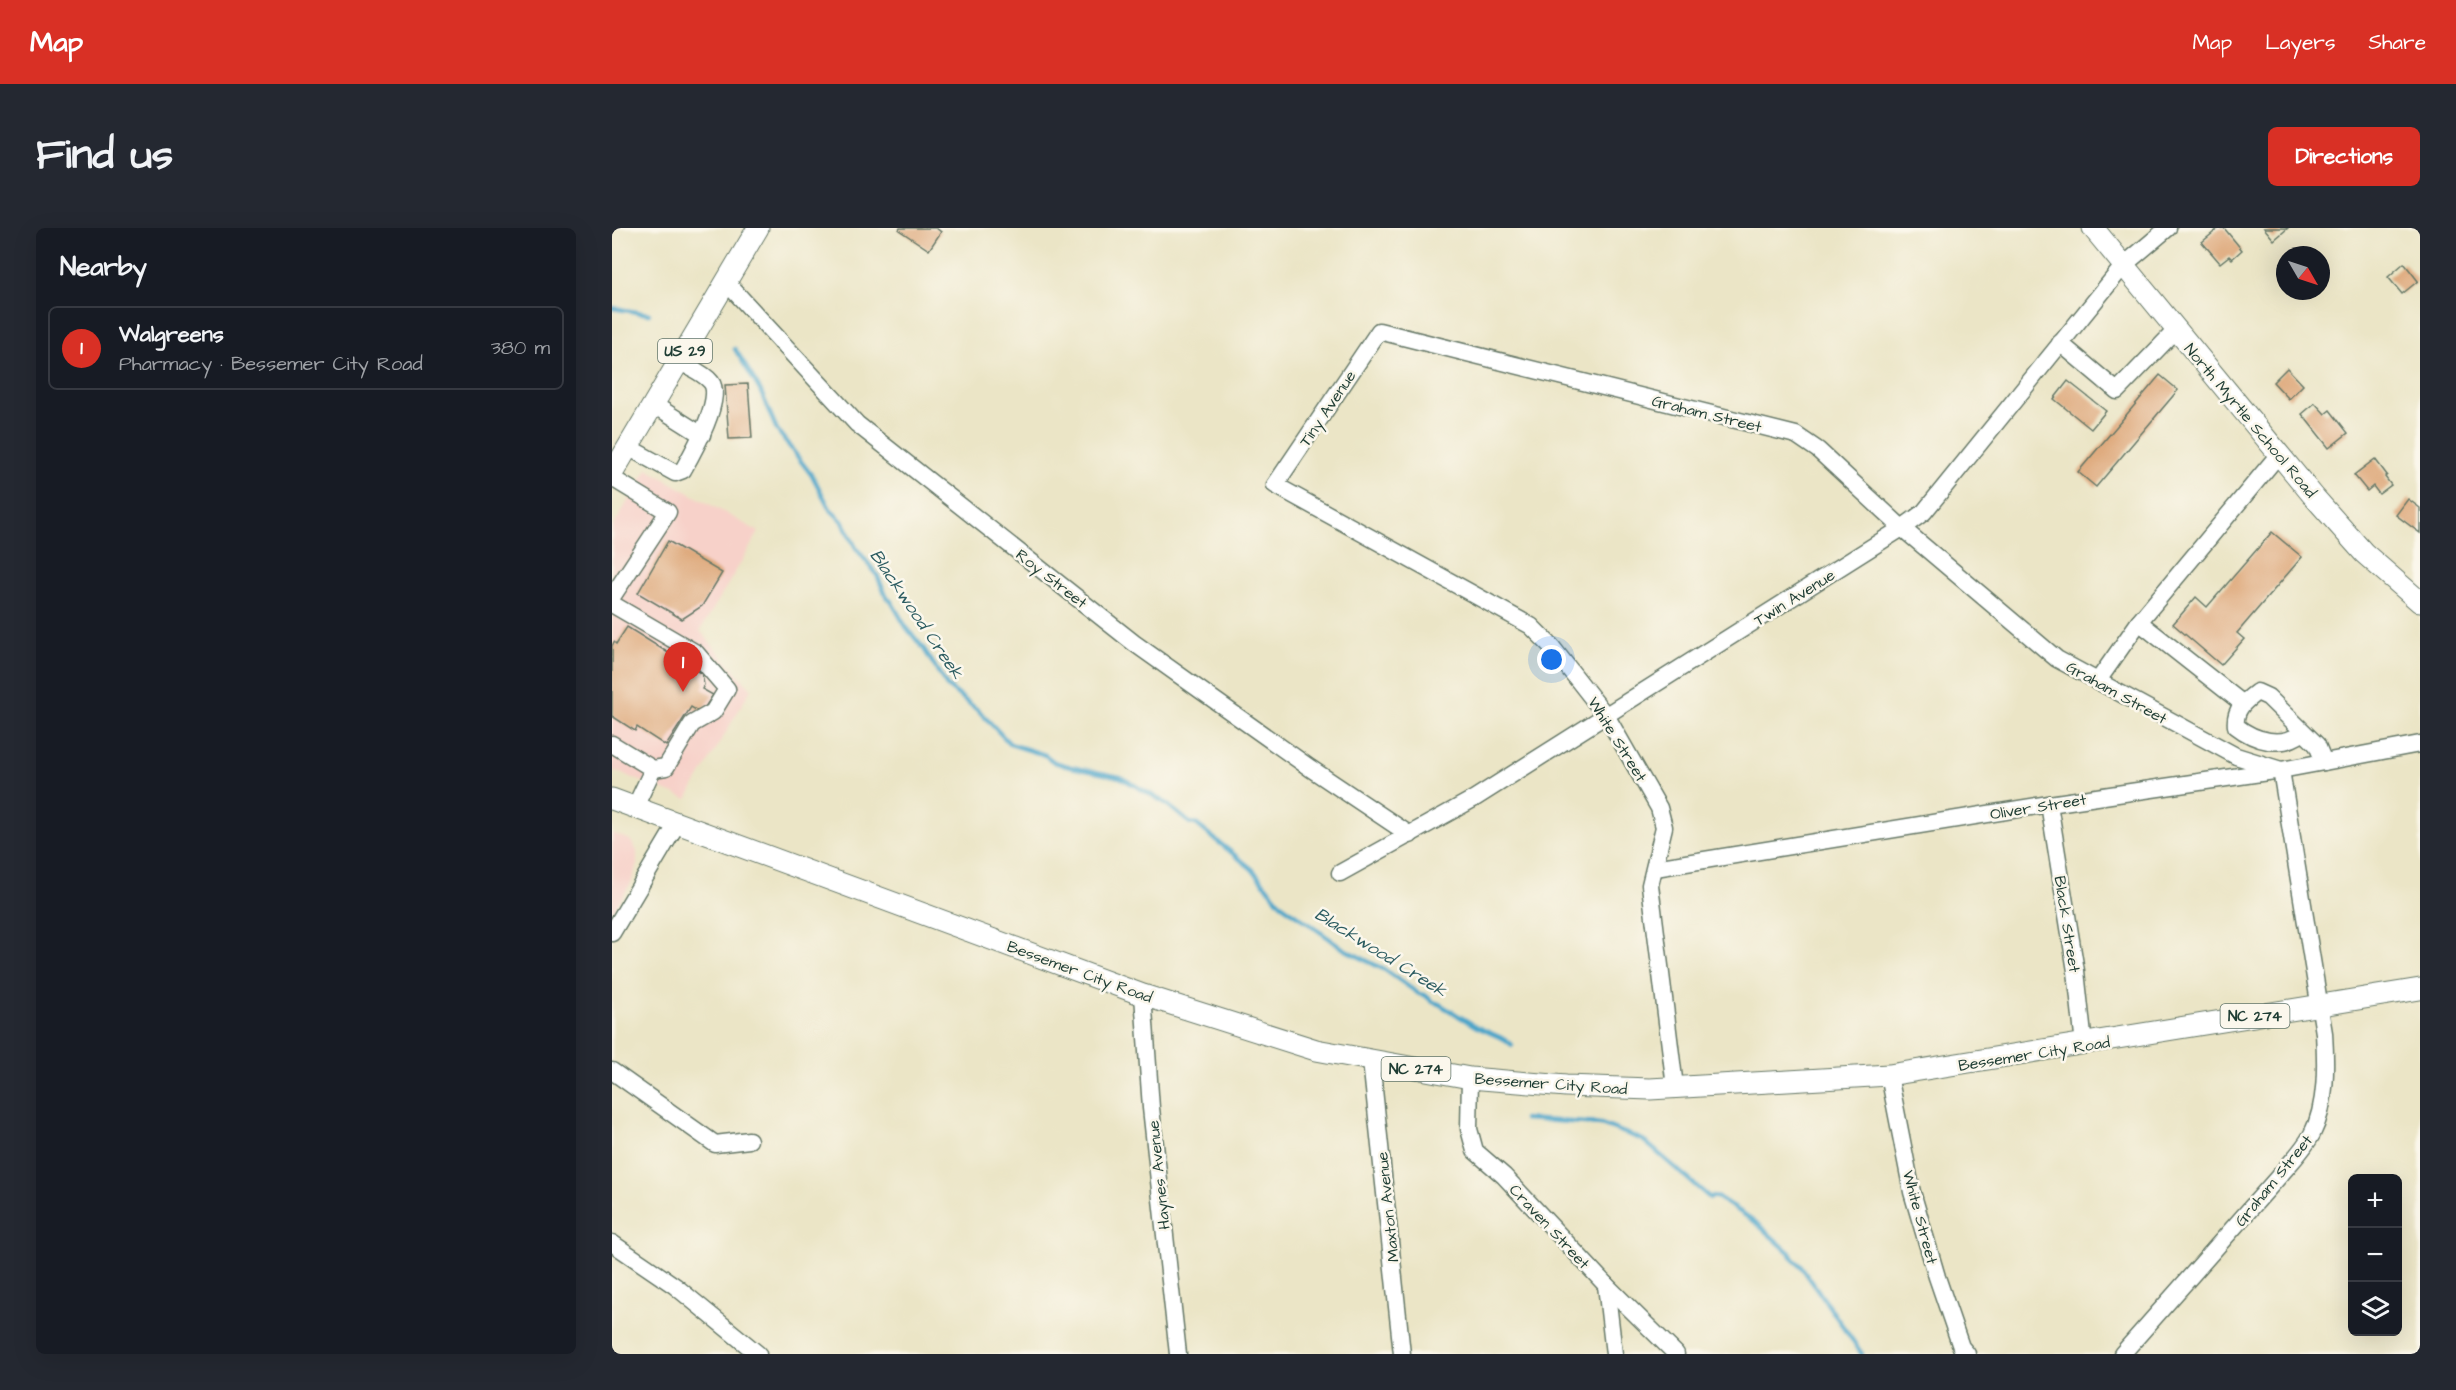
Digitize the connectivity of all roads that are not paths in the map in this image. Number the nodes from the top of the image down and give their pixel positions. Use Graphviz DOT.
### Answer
graph roads {
  1 [pos="758,228"];
  2 [pos="2093,228"];
  3 [pos="2168,228"];
  4 [pos="2124,265"];
  5 [pos="726,282"];
  6 [pos="2176,329"];
  7 [pos="1379,331"];
  8 [pos="2060,344"];
  9 [pos="679,361"];
  10 [pos="653,404"];
  11 [pos="702,435"];
  12 [pos="628,447"];
  13 [pos="2279,454"];
  14 [pos="613,470"];
  15 [pos="1275,485"];
  16 [pos="1902,528"];
  17 [pos="612,597"];
  18 [pos="2420,602"];
  19 [pos="612,604"];
  20 [pos="2139,622"];
  21 [pos="2097,682"];
  22 [pos="2242,703"];
  23 [pos="1607,717"];
  24 [pos="2303,732"];
  25 [pos="612,744"];
  26 [pos="2420,744"];
  27 [pos="2324,762"];
  28 [pos="653,769"];
  29 [pos="2281,770"];
  30 [pos="612,799"];
  31 [pos="2049,804"];
  32 [pos="635,807"];
  33 [pos="678,822"];
  34 [pos="1410,835"];
  35 [pos="1655,868"];
  36 [pos="1341,873"];
  37 [pos="612,933"];
  38 [pos="2420,989"];
  39 [pos="1143,995"];
  40 [pos="2319,1005"];
  41 [pos="2084,1045"];
  42 [pos="1371,1061"];
  43 [pos="612,1071"];
  44 [pos="1889,1075"];
  45 [pos="1470,1078"];
  46 [pos="1675,1087"];
  47 [pos="749,1140"];
  48 [pos="612,1244"];
  49 [pos="1606,1285"];
  50 [pos="758,1354"];
  51 [pos="1178,1354"];
  52 [pos="1402,1354"];
  53 [pos="1614,1354"];
  54 [pos="1676,1354"];
  55 [pos="1967,1354"];
  56 [pos="2122,1354"];
  1 -- 5 [label="main road, US 29"];
  2 -- 4 [label="main road, North Myrtle School Road"];
  3 -- 4 [label="street, Twin Avenue"];
  4 -- 6 [label="main road, North Myrtle School Road"];
  4 -- 8 [label="street, Twin Avenue"];
  5 -- 9 [label="main road, US 29"];
  5 -- 34 [label="street, Roy Street"];
  6 -- 8 [label="street"];
  6 -- 13 [label="main road, North Myrtle School Road"];
  7 -- 15 [label="street, Tiny Avenue"];
  7 -- 16 [label="street, Graham Street"];
  8 -- 16 [label="street, Twin Avenue"];
  9 -- 10 [label="main road, US 29"];
  9 -- 11 [label="street"];
  10 -- 11 [label="street"];
  10 -- 12 [label="main road, US 29"];
  11 -- 12 [label="street"];
  12 -- 14 [label="main road, US 29"];
  13 -- 18 [label="main road, North Myrtle School Road"];
  13 -- 20 [label="street"];
  14 -- 17 [label="street"];
  15 -- 23 [label="street, White Street"];
  16 -- 21 [label="street, Graham Street"];
  16 -- 23 [label="street, Twin Avenue"];
  19 -- 28 [label="street"];
  20 -- 21 [label="street"];
  20 -- 22 [label="street"];
  21 -- 29 [label="street, Graham Street"];
  22 -- 24 [label="street"];
  22 -- 24 [label="street"];
  23 -- 34 [label="street, Twin Avenue"];
  23 -- 35 [label="street, White Street"];
  24 -- 27 [label="street"];
  25 -- 28 [label="street"];
  26 -- 27 [label="street, Oliver Street"];
  27 -- 29 [label="street, Oliver Street"];
  28 -- 32 [label="street"];
  29 -- 31 [label="street, Oliver Street"];
  29 -- 40 [label="street, Graham Street"];
  30 -- 32 [label="main road, Bessemer City Road / NC 274"];
  31 -- 35 [label="street, Oliver Street"];
  31 -- 41 [label="street, Black Street"];
  32 -- 33 [label="main road, Bessemer City Road / NC 274"];
  33 -- 37 [label="street"];
  33 -- 39 [label="main road, Bessemer City Road / NC 274"];
  34 -- 36 [label="street, Twin Avenue"];
  35 -- 46 [label="street, White Street"];
  38 -- 40 [label="main road, Bessemer City Road / NC 274"];
  39 -- 42 [label="main road, Bessemer City Road / NC 274"];
  39 -- 51 [label="street, Haynes Avenue"];
  40 -- 41 [label="main road, Bessemer City Road / NC 274"];
  40 -- 56 [label="street, Graham Street"];
  41 -- 44 [label="main road, Bessemer City Road / NC 274"];
  42 -- 45 [label="main road, Bessemer City Road / NC 274"];
  42 -- 52 [label="street, Maxton Avenue"];
  43 -- 47 [label="street"];
  44 -- 46 [label="main road, Bessemer City Road / NC 274"];
  44 -- 55 [label="street, White Street"];
  45 -- 46 [label="main road, Bessemer City Road / NC 274"];
  45 -- 49 [label="street, Craven Street"];
  48 -- 50 [label="street"];
  49 -- 53 [label="street"];
  49 -- 54 [label="street, Craven Street"];
}
